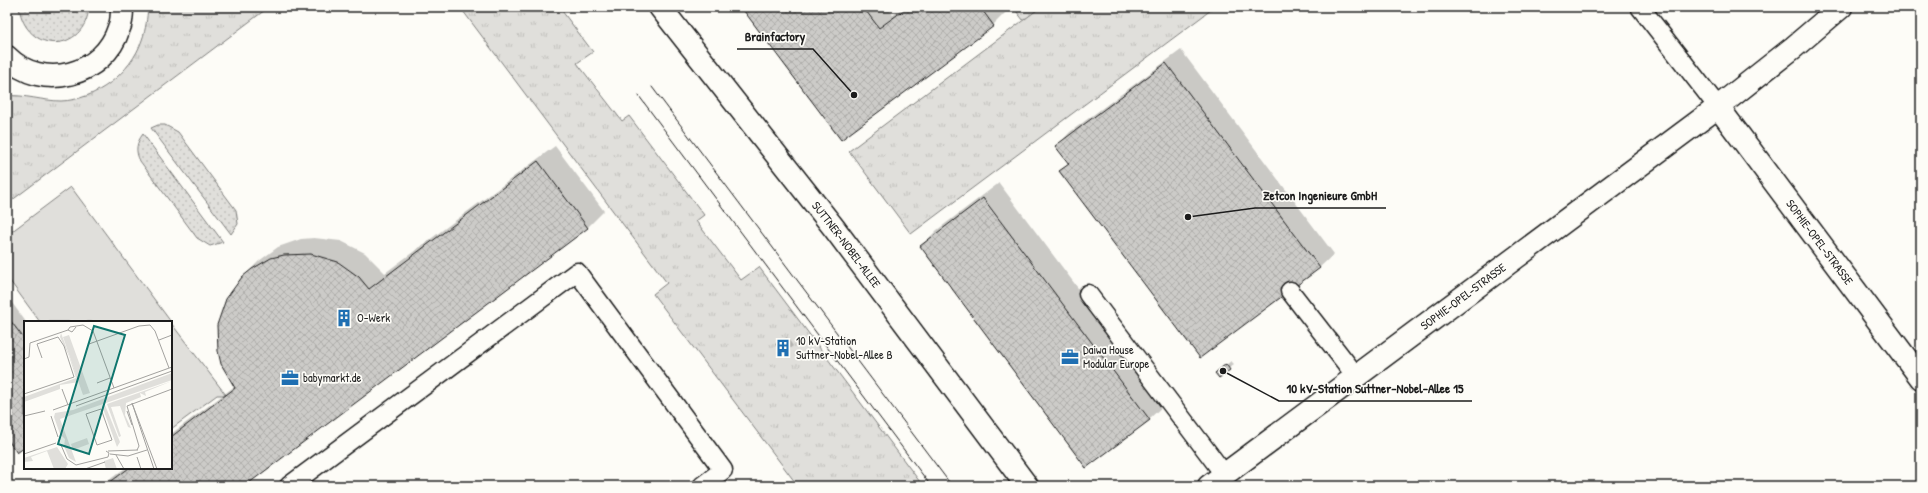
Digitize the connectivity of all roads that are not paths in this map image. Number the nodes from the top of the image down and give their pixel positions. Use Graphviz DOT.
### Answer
graph roads {
  1 [pos="122,7"];
  2 [pos="660,7"];
  3 [pos="1640,7"];
  4 [pos="1841,7"];
  5 [pos="7,57"];
  6 [pos="1718,107"];
  7 [pos="1290,291"];
  8 [pos="1088,294"];
  9 [pos="1356,376"];
  10 [pos="1921,378"];
  11 [pos="1217,480"];
  12 [pos="289,486"];
  13 [pos="702,486"];
  14 [pos="1027,486"];
  1 -- 5 [label="street"];
  2 -- 14 [label="street, SUTTNER-NOBEL-ALLEE"];
  3 -- 6 [label="lane"];
  4 -- 6 [label="street, SOPHIE-OPEL-STRASSE"];
  6 -- 9 [label="street, SOPHIE-OPEL-STRASSE"];
  6 -- 10 [label="street, SOPHIE-OPEL-STRASSE"];
  7 -- 9 [label="lane"];
  8 -- 11 [label="lane"];
  9 -- 11 [label="street, SOPHIE-OPEL-STRASSE"];
  12 -- 13 [label="lane"];
}
